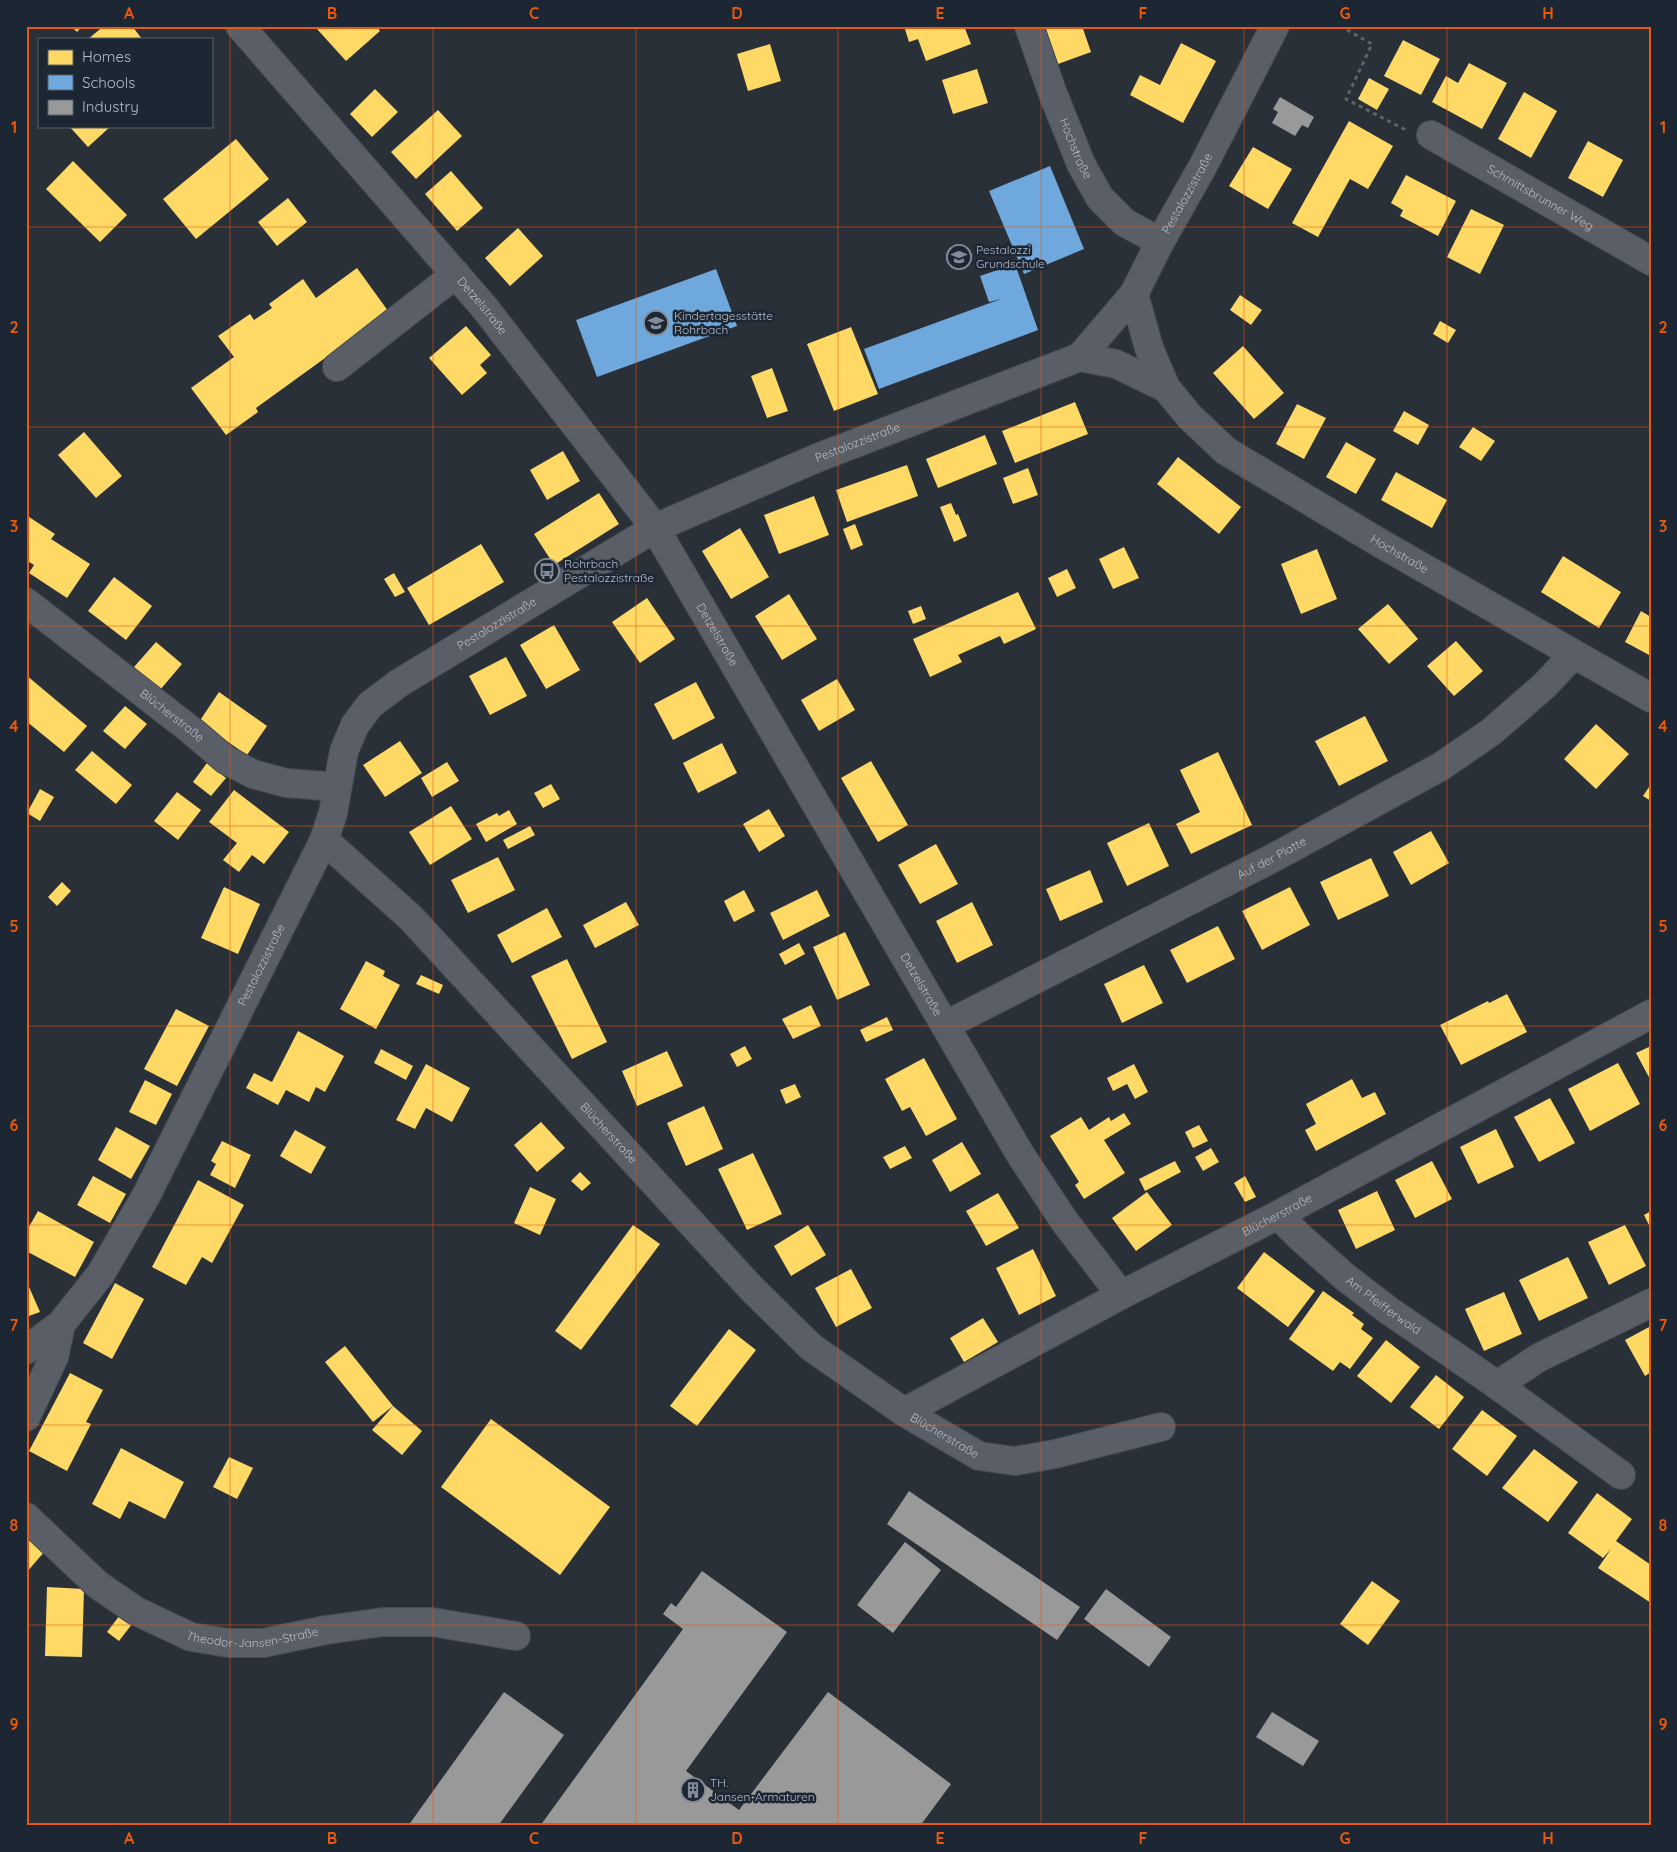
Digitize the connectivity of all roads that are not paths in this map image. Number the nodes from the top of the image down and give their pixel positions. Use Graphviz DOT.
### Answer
graph roads {
  1 [pos="240,26"];
  2 [pos="1028,26"];
  3 [pos="1275,26"];
  4 [pos="1431,135"];
  5 [pos="1160,242"];
  6 [pos="1651,261"];
  7 [pos="456,274"];
  8 [pos="1134,294"];
  9 [pos="1080,357"];
  10 [pos="337,367"];
  11 [pos="1166,388"];
  12 [pos="655,528"];
  13 [pos="26,602"];
  14 [pos="1574,654"];
  15 [pos="1651,698"];
  16 [pos="337,787"];
  17 [pos="324,840"];
  18 [pos="1651,1014"];
  19 [pos="946,1025"];
  20 [pos="1278,1215"];
  21 [pos="1121,1295"];
  22 [pos="1651,1303"];
  23 [pos="61,1324"];
  24 [pos="26,1350"];
  25 [pos="1497,1385"];
  26 [pos="904,1412"];
  27 [pos="26,1417"];
  28 [pos="1161,1427"];
  29 [pos="1621,1475"];
  30 [pos="26,1517"];
  31 [pos="516,1636"];
  1 -- 7 [label="street, Detzelstraße"];
  2 -- 5 [label="street, Hochstraße"];
  3 -- 5 [label="street, Pestalozzistraße"];
  4 -- 6 [label="street, Schmittsbrunner Weg"];
  5 -- 8 [label="street, Pestalozzistraße"];
  7 -- 10 [label="street"];
  7 -- 12 [label="street, Detzelstraße"];
  8 -- 9 [label="street, Pestalozzistraße"];
  8 -- 11 [label="street, Hochstraße"];
  9 -- 11 [label="street, Hochstraße"];
  9 -- 12 [label="street, Pestalozzistraße"];
  11 -- 14 [label="street, Hochstraße"];
  12 -- 16 [label="street, Pestalozzistraße"];
  12 -- 19 [label="street, Detzelstraße"];
  13 -- 16 [label="street, Blücherstraße"];
  14 -- 15 [label="street, Hochstraße"];
  14 -- 19 [label="street, Auf der Platte"];
  16 -- 17 [label="street, Pestalozzistraße"];
  17 -- 23 [label="street, Pestalozzistraße"];
  17 -- 26 [label="street, Blücherstraße"];
  18 -- 20 [label="street, Blücherstraße"];
  19 -- 21 [label="street, Detzelstraße"];
  20 -- 21 [label="street, Blücherstraße"];
  20 -- 25 [label="street, Am Pfeifferwald"];
  21 -- 26 [label="street, Blücherstraße"];
  22 -- 25 [label="street"];
  23 -- 24 [label="street, Pestalozzistraße"];
  23 -- 27 [label="street, Pestalozzistraße"];
  25 -- 29 [label="street, Am Pfeifferwald"];
  26 -- 28 [label="street, Blücherstraße"];
  30 -- 31 [label="street, Theodor-Jansen-Straße"];
}
